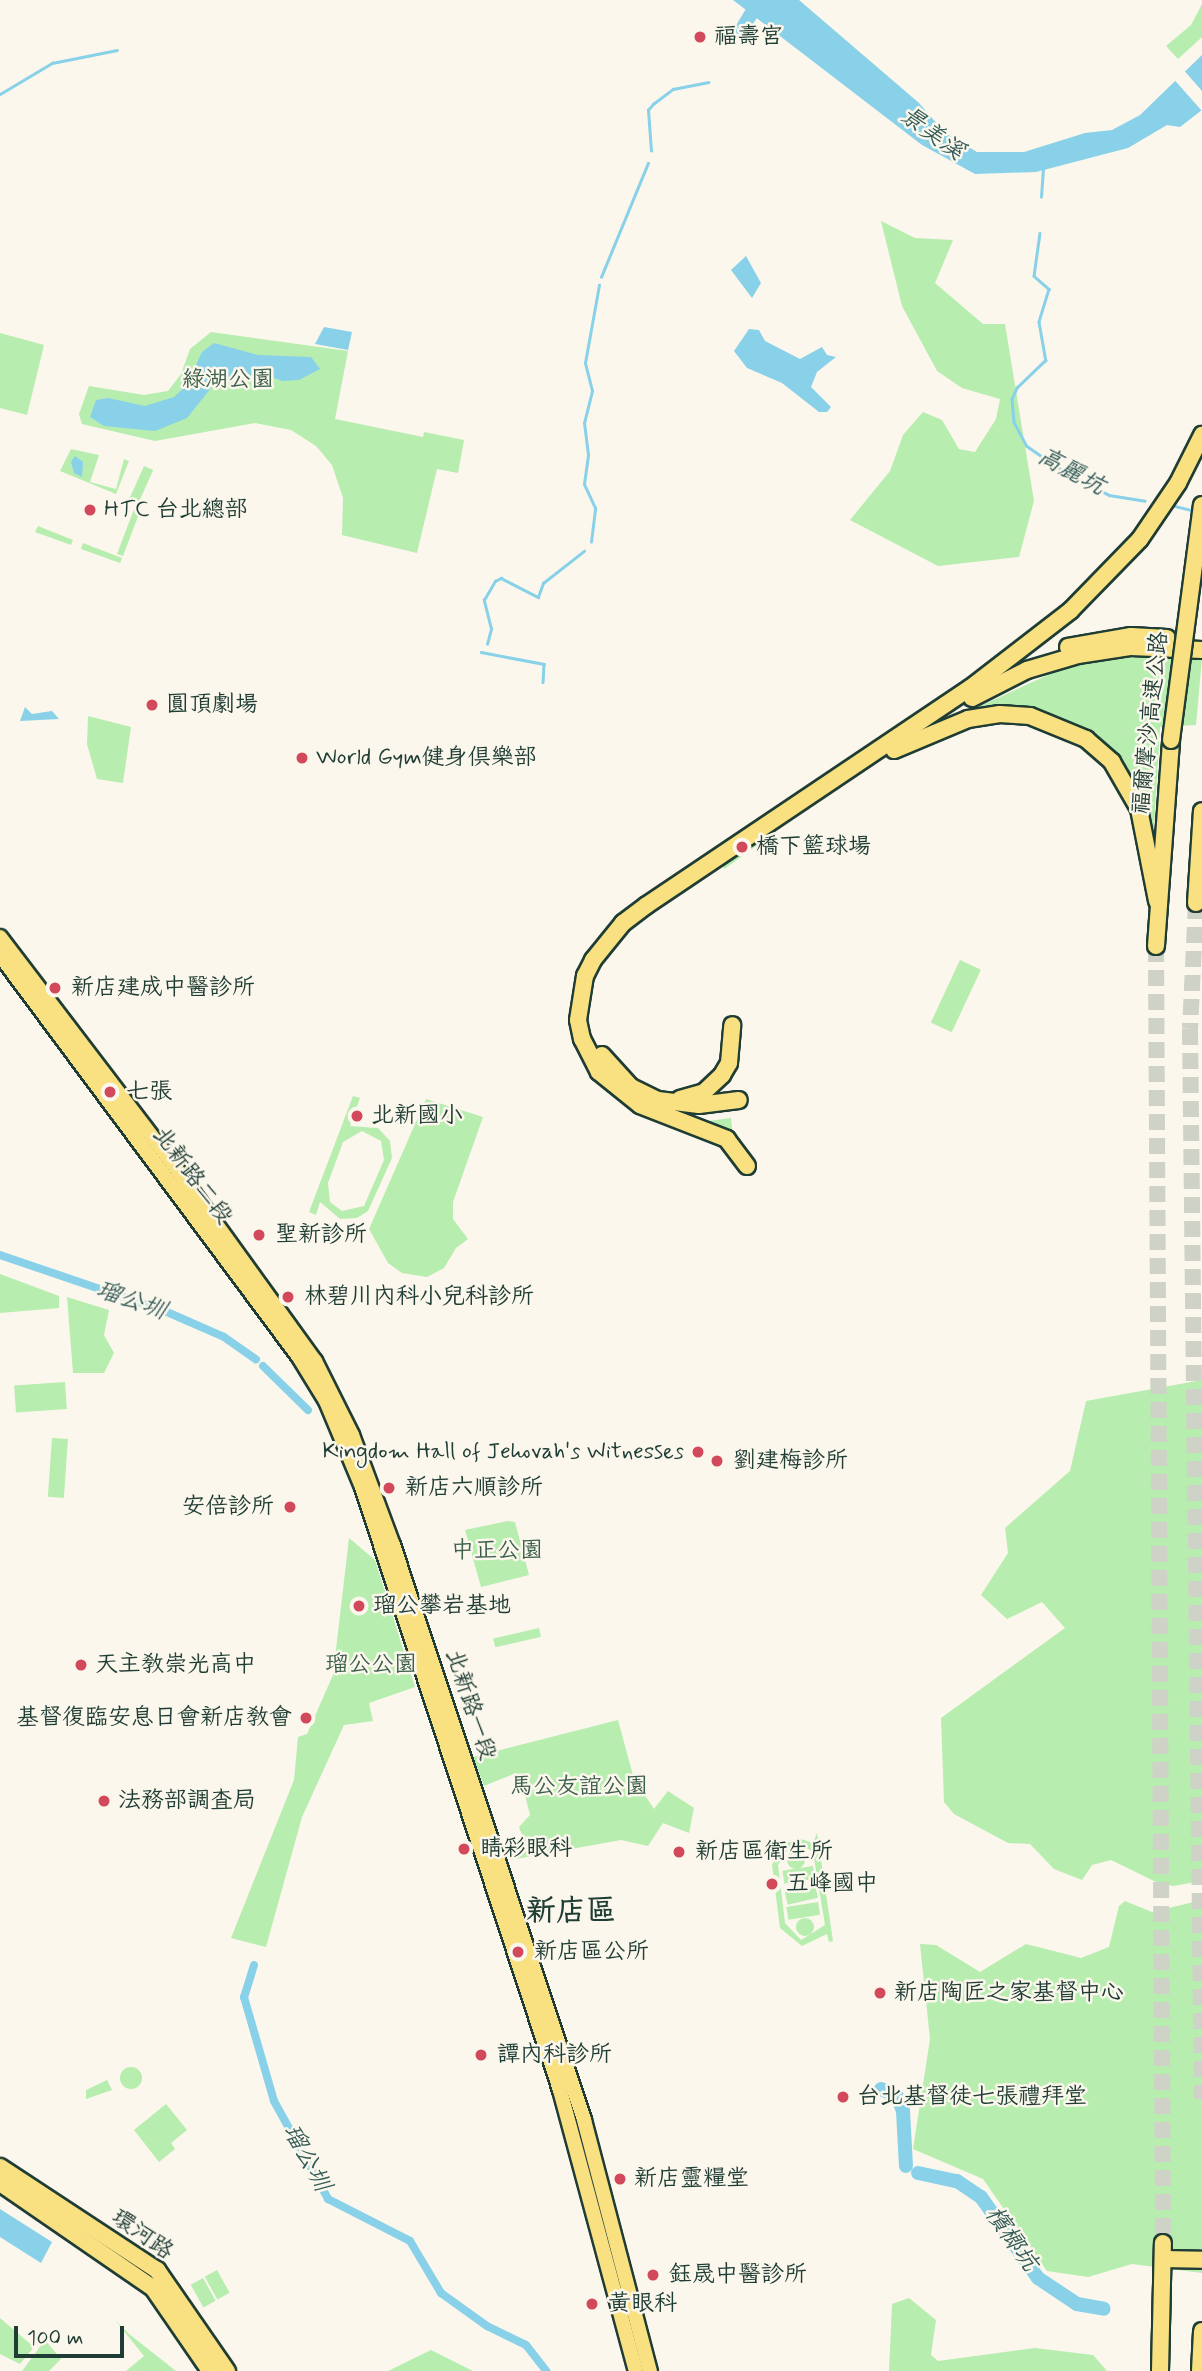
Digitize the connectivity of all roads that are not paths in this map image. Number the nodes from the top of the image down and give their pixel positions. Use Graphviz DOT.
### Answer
graph roads {
  1 [pos="1202,435"];
  2 [pos="1202,505"];
  3 [pos="1202,640"];
  4 [pos="1131,642"];
  5 [pos="1202,650"];
  6 [pos="970,689"];
  7 [pos="894,750"];
  8 [pos="1202,811"];
  9 [pos="1157,901"];
  10 [pos="1196,903"];
  11 [pos="0,937"];
  12 [pos="1156,946"];
  13 [pos="0,955"];
  14 [pos="732,1025"];
  15 [pos="614,1080"];
  16 [pos="658,1100"];
  17 [pos="640,1105"];
  18 [pos="747,1166"];
  19 [pos="226,1250"];
  20 [pos="0,2167"];
  21 [pos="0,2183"];
  22 [pos="1202,2260"];
  23 [pos="1202,2331"];
  24 [pos="210,2371"];
  25 [pos="227,2371"];
  26 [pos="636,2371"];
  27 [pos="650,2371"];
  28 [pos="1160,2371"];
  29 [pos="1200,2371"];
  1 -- 6 [label="highway"];
  2 -- 9 [label="highway, 福爾摩沙高速公路, bridge"];
  3 -- 4 [label="highway"];
  4 -- 5 [label="highway"];
  4 -- 6 [label="highway"];
  4 -- 7 [label="highway"];
  6 -- 15 [label="highway"];
  7 -- 9 [label="highway"];
  7 -- 15 [label="highway"];
  8 -- 10 [label="highway"];
  9 -- 12 [label="highway, 福爾摩沙高速公路"];
  11 -- 19 [label="main road, 北新路二段"];
  13 -- 19 [label="main road, 北新路二段"];
  14 -- 16 [label="highway"];
  15 -- 16 [label="highway"];
  15 -- 17 [label="highway"];
  16 -- 17 [label="highway"];
  17 -- 18 [label="highway"];
  19 -- 26 [label="main road, 北新路一段"];
  19 -- 27 [label="main road, 北新路一段"];
  20 -- 25 [label="highway, 環河路"];
  21 -- 24 [label="highway, 環河路"];
  22 -- 28 [label="highway"];
  23 -- 29 [label="highway"];
}
